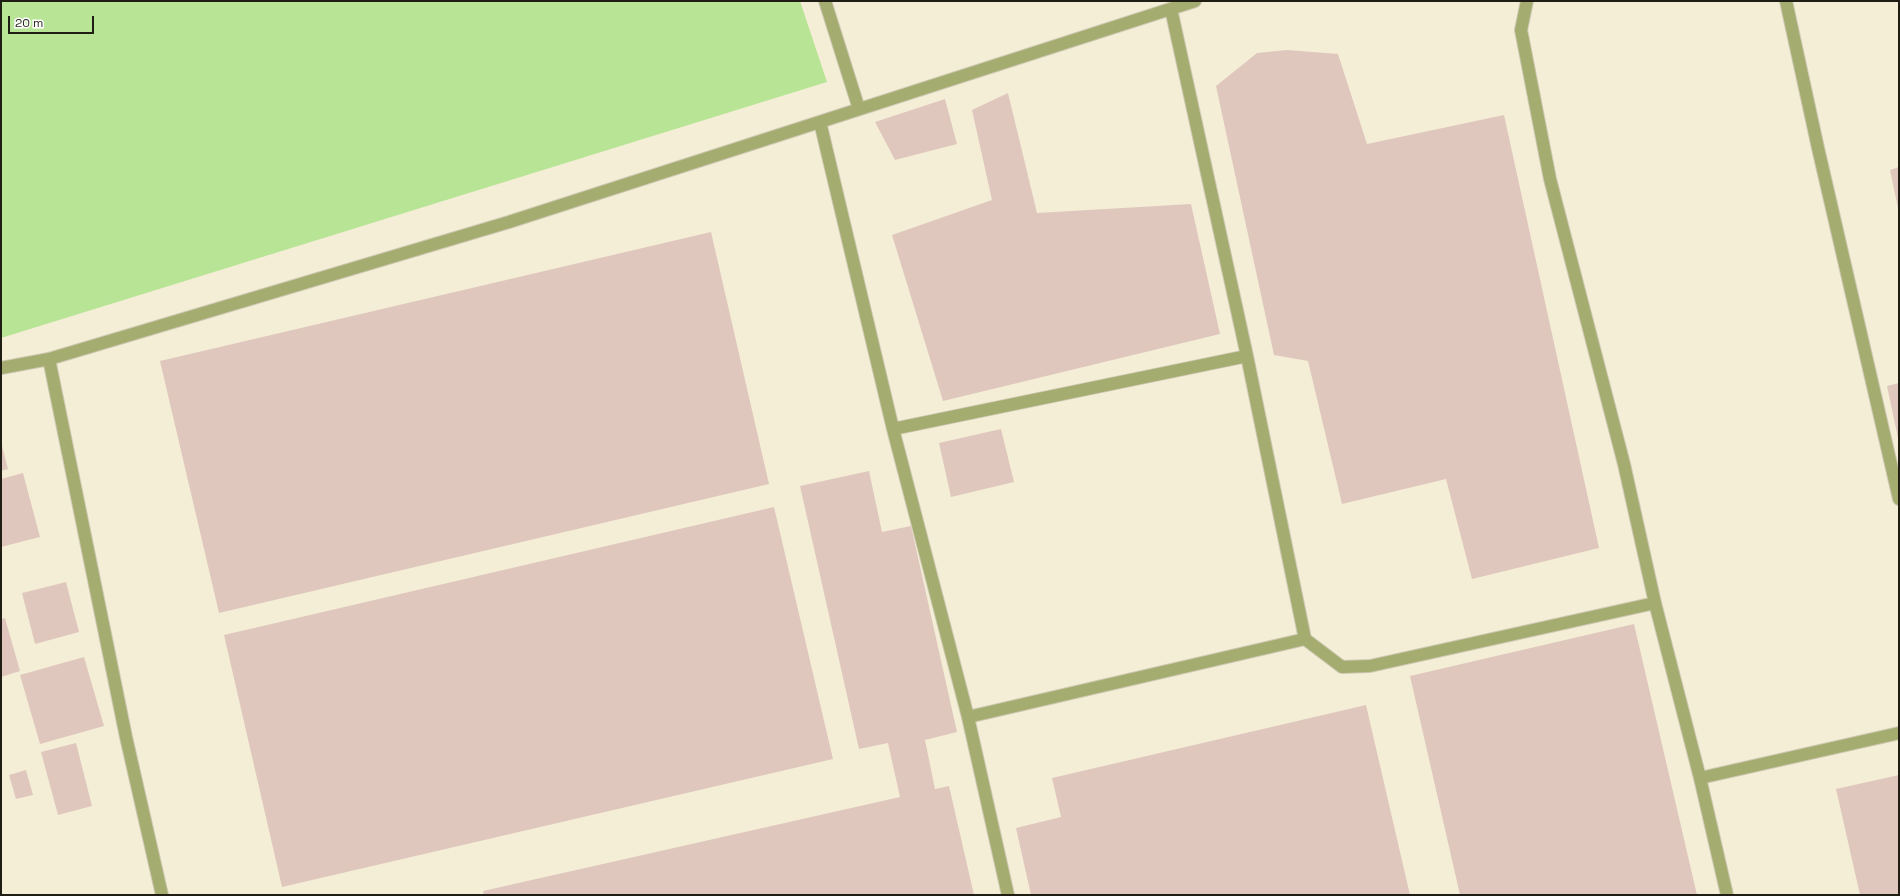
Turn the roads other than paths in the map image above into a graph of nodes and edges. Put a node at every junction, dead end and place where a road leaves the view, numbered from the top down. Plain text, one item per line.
1 (825, 1) edge
2 (1195, 1) edge
3 (1527, 1) edge
4 (1786, 1) edge
5 (1171, 9) junction
6 (859, 109) junction
7 (820, 122) junction
8 (1248, 356) junction
9 (49, 359) junction
10 (1, 368) edge
11 (893, 428) junction
12 (1899, 499) edge
13 (1655, 603) junction
14 (1305, 639) junction
15 (968, 717) junction
16 (1899, 733) edge
17 (1700, 778) junction
18 (162, 895) edge
19 (1008, 895) edge
20 (1727, 895) edge

1 - 6 lane
2 - 5 lane
3 - 13 lane
4 - 12 lane
5 - 6 lane
5 - 8 lane
6 - 7 lane
7 - 9 lane
7 - 11 lane
8 - 11 lane
8 - 14 lane
9 - 10 lane
9 - 18 lane
11 - 15 lane
13 - 14 lane
13 - 17 lane
14 - 15 lane
15 - 19 lane
16 - 17 lane
17 - 20 lane

